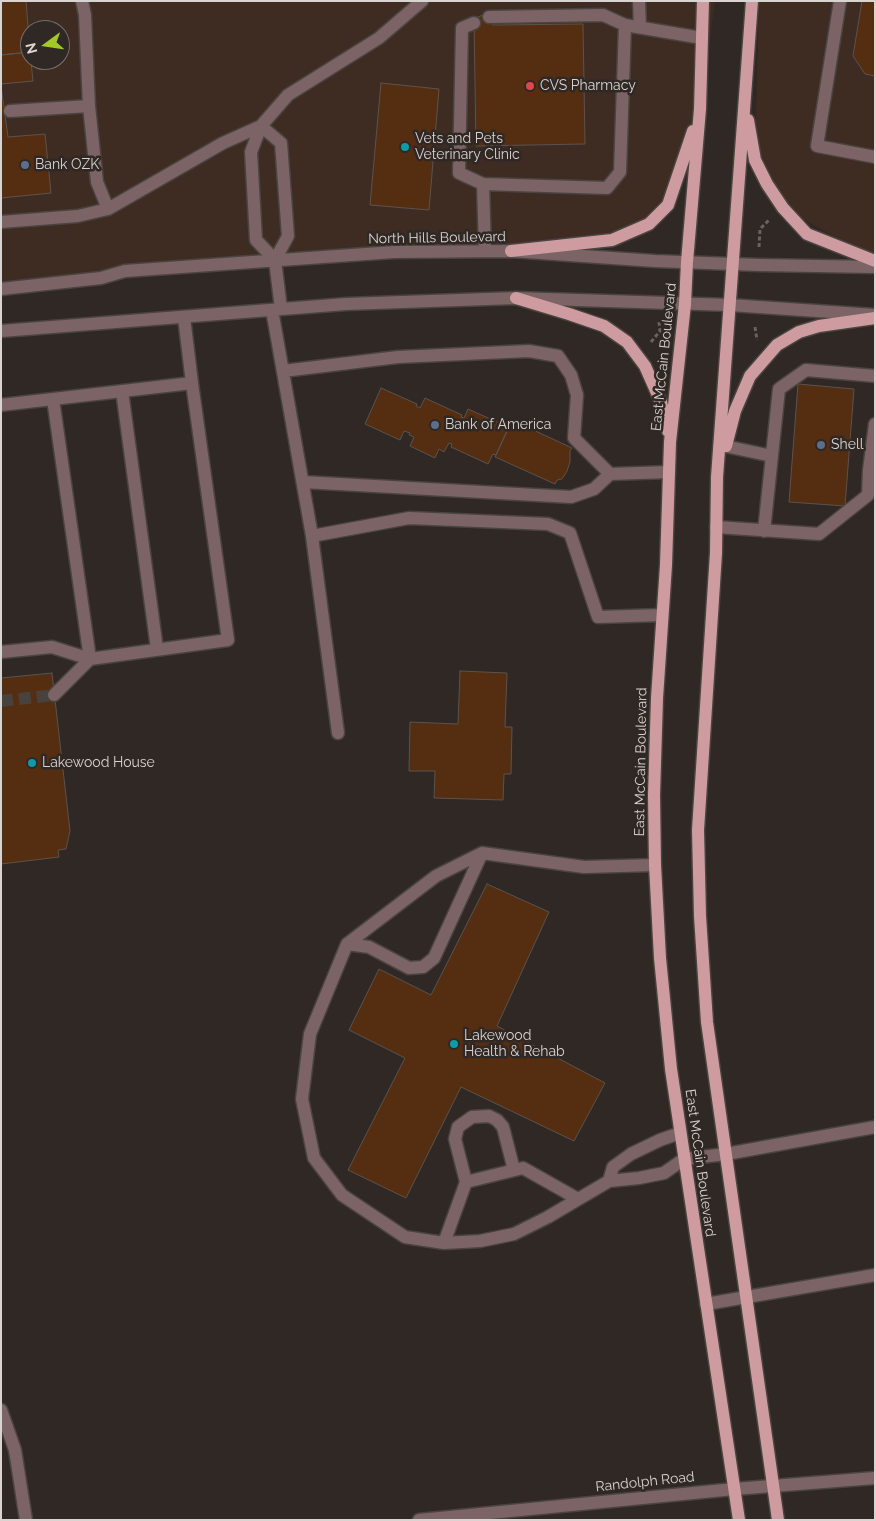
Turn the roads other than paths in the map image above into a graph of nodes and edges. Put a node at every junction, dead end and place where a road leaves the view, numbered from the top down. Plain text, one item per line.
1 (82, 1) edge
2 (422, 1) edge
3 (639, 1) edge
4 (703, 1) edge
5 (752, 1) edge
6 (840, 1) edge
7 (489, 17) dead end
8 (474, 24) dead end
9 (625, 25) junction
10 (640, 27) junction
11 (702, 38) junction
12 (744, 101) junction
13 (90, 106) junction
14 (700, 109) junction
15 (10, 111) dead end
16 (260, 126) junction
17 (875, 157) edge
18 (483, 184) junction
19 (108, 209) junction
20 (1, 222) edge
21 (485, 251) junction
22 (511, 251) junction
23 (275, 260) junction
24 (875, 261) edge
25 (687, 262) junction
26 (733, 264) junction
27 (875, 267) edge
28 (1, 289) edge
29 (516, 298) junction
30 (686, 304) junction
31 (730, 306) junction
32 (276, 309) junction
33 (875, 316) edge
34 (184, 317) junction
35 (1, 331) edge
36 (283, 371) junction
37 (875, 376) edge
38 (192, 383) junction
39 (122, 392) junction
40 (53, 399) junction
41 (1, 405) edge
42 (875, 424) edge
43 (670, 442) junction
44 (722, 446) junction
45 (772, 456) junction
46 (669, 472) junction
47 (610, 474) junction
48 (302, 482) junction
49 (716, 528) junction
50 (764, 531) junction
51 (312, 536) junction
52 (662, 615) junction
53 (157, 649) junction
54 (1, 652) edge
55 (90, 659) junction
56 (54, 695) tunnel mouth
57 (338, 733) dead end
58 (482, 853) junction
59 (655, 865) junction
60 (347, 944) junction
61 (875, 1127) edge
62 (680, 1133) junction
63 (726, 1154) junction
64 (684, 1159) junction
65 (514, 1170) junction
66 (609, 1181) junction
67 (466, 1182) junction
68 (578, 1199) junction
69 (444, 1243) junction
70 (875, 1275) edge
71 (746, 1298) junction
72 (706, 1304) junction
73 (1, 1410) edge
74 (875, 1478) edge
75 (773, 1486) junction
76 (734, 1489) junction
77 (26, 1520) edge
78 (419, 1520) edge
79 (738, 1520) edge
80 (778, 1520) edge

1 - 13 street
2 - 16 street
3 - 10 street
4 - 11 main road, East McCain Boulevard
5 - 12 main road
6 - 17 street
7 - 9 street
8 - 18 street
9 - 10 street
9 - 18 street
10 - 11 street
11 - 14 main road, East McCain Boulevard
12 - 24 main road
12 - 26 main road
13 - 15 street
13 - 19 street
14 - 22 main road
14 - 25 main road, East McCain Boulevard
16 - 19 street
16 - 23 street
16 - 23 street
18 - 21 street
19 - 20 street
21 - 22 street, North Hills Boulevard
21 - 23 street, North Hills Boulevard
22 - 25 street, North Hills Boulevard
23 - 28 street, North Hills Boulevard
23 - 32 street
25 - 26 street, North Hills Boulevard
25 - 30 main road, East McCain Boulevard
26 - 27 street, North Hills Boulevard
26 - 31 main road
29 - 30 street
29 - 32 street
29 - 43 main road
30 - 31 street
30 - 43 main road, East McCain Boulevard
31 - 33 street
31 - 44 main road
32 - 34 street
32 - 36 street
33 - 44 main road
34 - 35 street
34 - 38 street
36 - 47 street
36 - 48 street
37 - 45 street
38 - 39 street
38 - 53 street
39 - 40 street
39 - 53 street
40 - 41 street
40 - 55 street
42 - 50 street
43 - 46 main road, East McCain Boulevard
44 - 45 street
44 - 49 main road, East McCain Boulevard
45 - 50 street
46 - 47 street
46 - 52 main road, East McCain Boulevard
47 - 48 street
48 - 51 street
49 - 50 street
49 - 63 main road, East McCain Boulevard
51 - 52 street
51 - 57 street
52 - 59 main road, East McCain Boulevard
53 - 55 street
54 - 55 street
55 - 56 street
58 - 59 street
58 - 60 street
58 - 60 street
59 - 62 main road, East McCain Boulevard
60 - 69 street
61 - 63 street
62 - 64 main road, East McCain Boulevard
62 - 66 street
63 - 64 street
63 - 71 main road, East McCain Boulevard
64 - 66 street
64 - 72 main road, East McCain Boulevard
65 - 67 street
65 - 67 street
65 - 68 street
66 - 68 street
67 - 69 street
68 - 69 street
70 - 71 street
71 - 72 street
71 - 75 main road, East McCain Boulevard
72 - 76 main road, East McCain Boulevard
73 - 77 street
74 - 75 street, Randolph Road
75 - 76 street, Randolph Road
75 - 80 main road, East McCain Boulevard
76 - 78 street, Randolph Road
76 - 79 main road, East McCain Boulevard

